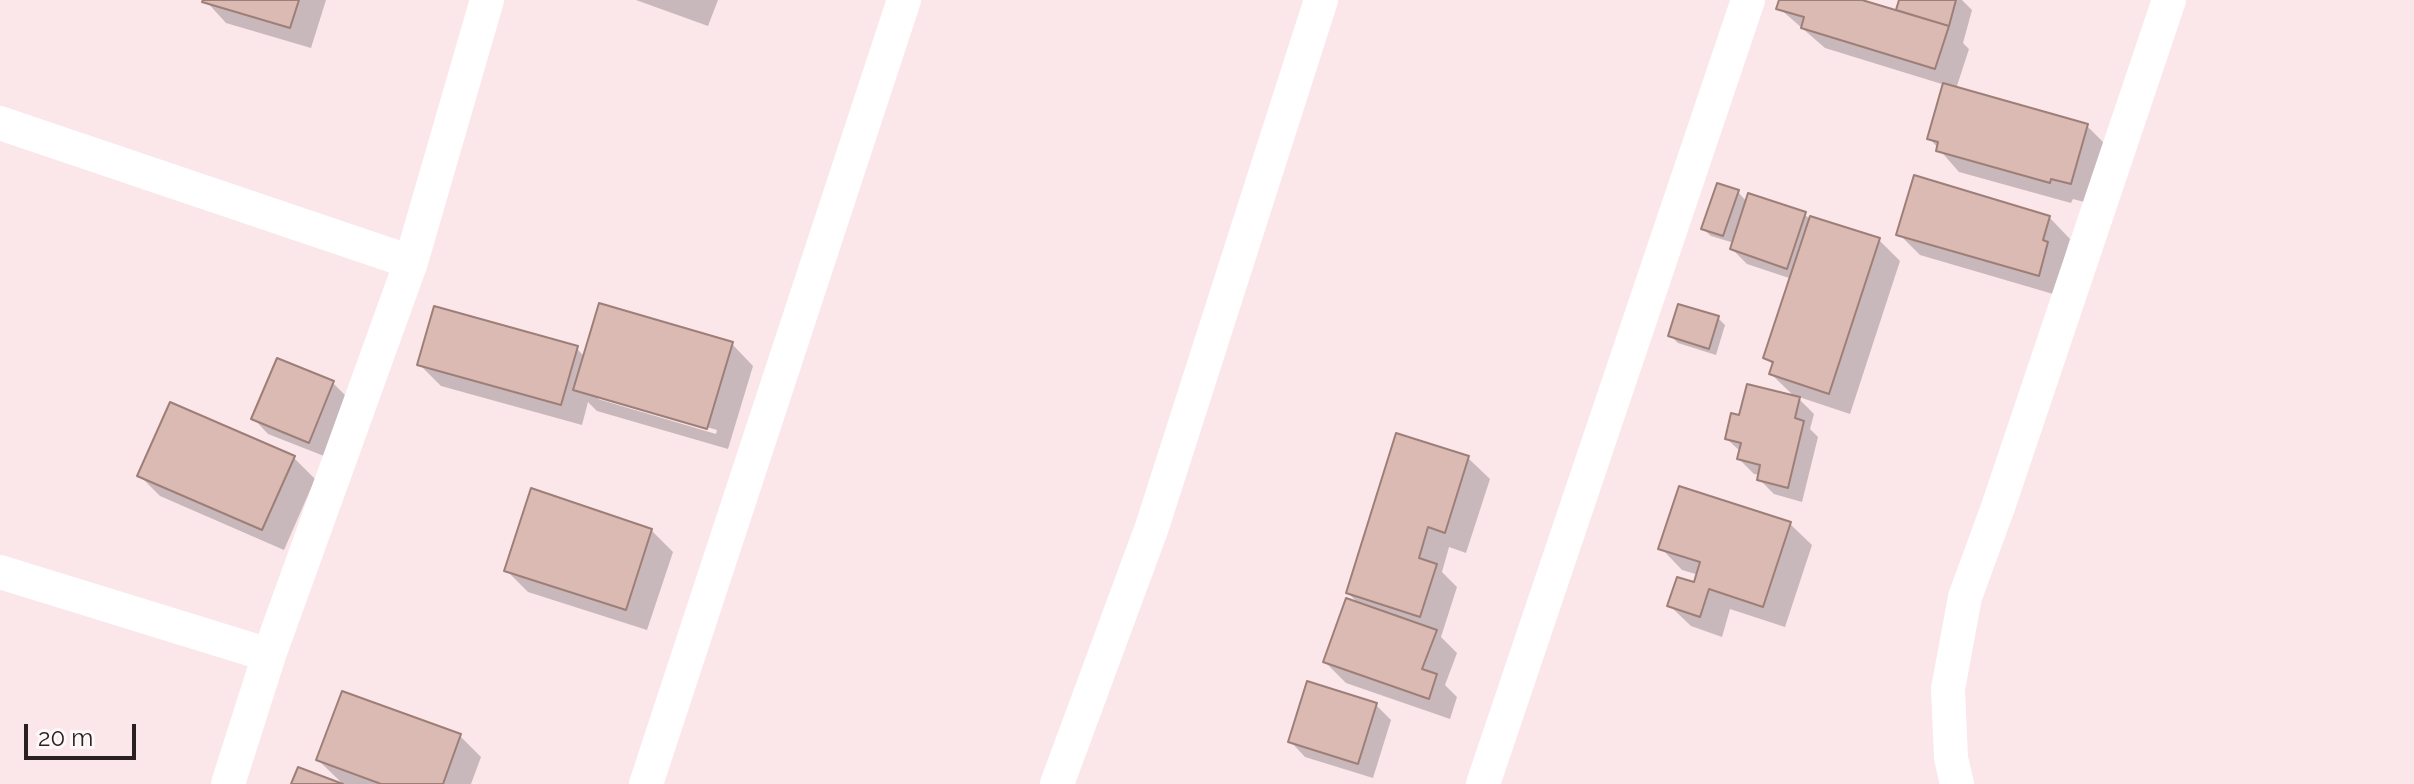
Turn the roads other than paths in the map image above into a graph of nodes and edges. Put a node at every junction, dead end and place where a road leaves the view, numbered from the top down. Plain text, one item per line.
1 (487, 0) edge
2 (904, 0) edge
3 (1321, 0) edge
4 (1748, 0) edge
5 (2169, 0) edge
6 (0, 123) edge
7 (411, 262) junction
8 (0, 572) edge
9 (269, 655) junction
10 (228, 784) edge
11 (646, 784) edge
12 (1057, 784) edge
13 (1483, 784) edge
14 (1957, 784) edge

1 - 7 street
2 - 11 street
3 - 12 street
4 - 13 street
5 - 14 street
6 - 7 street
7 - 9 street
8 - 9 street
9 - 10 street

